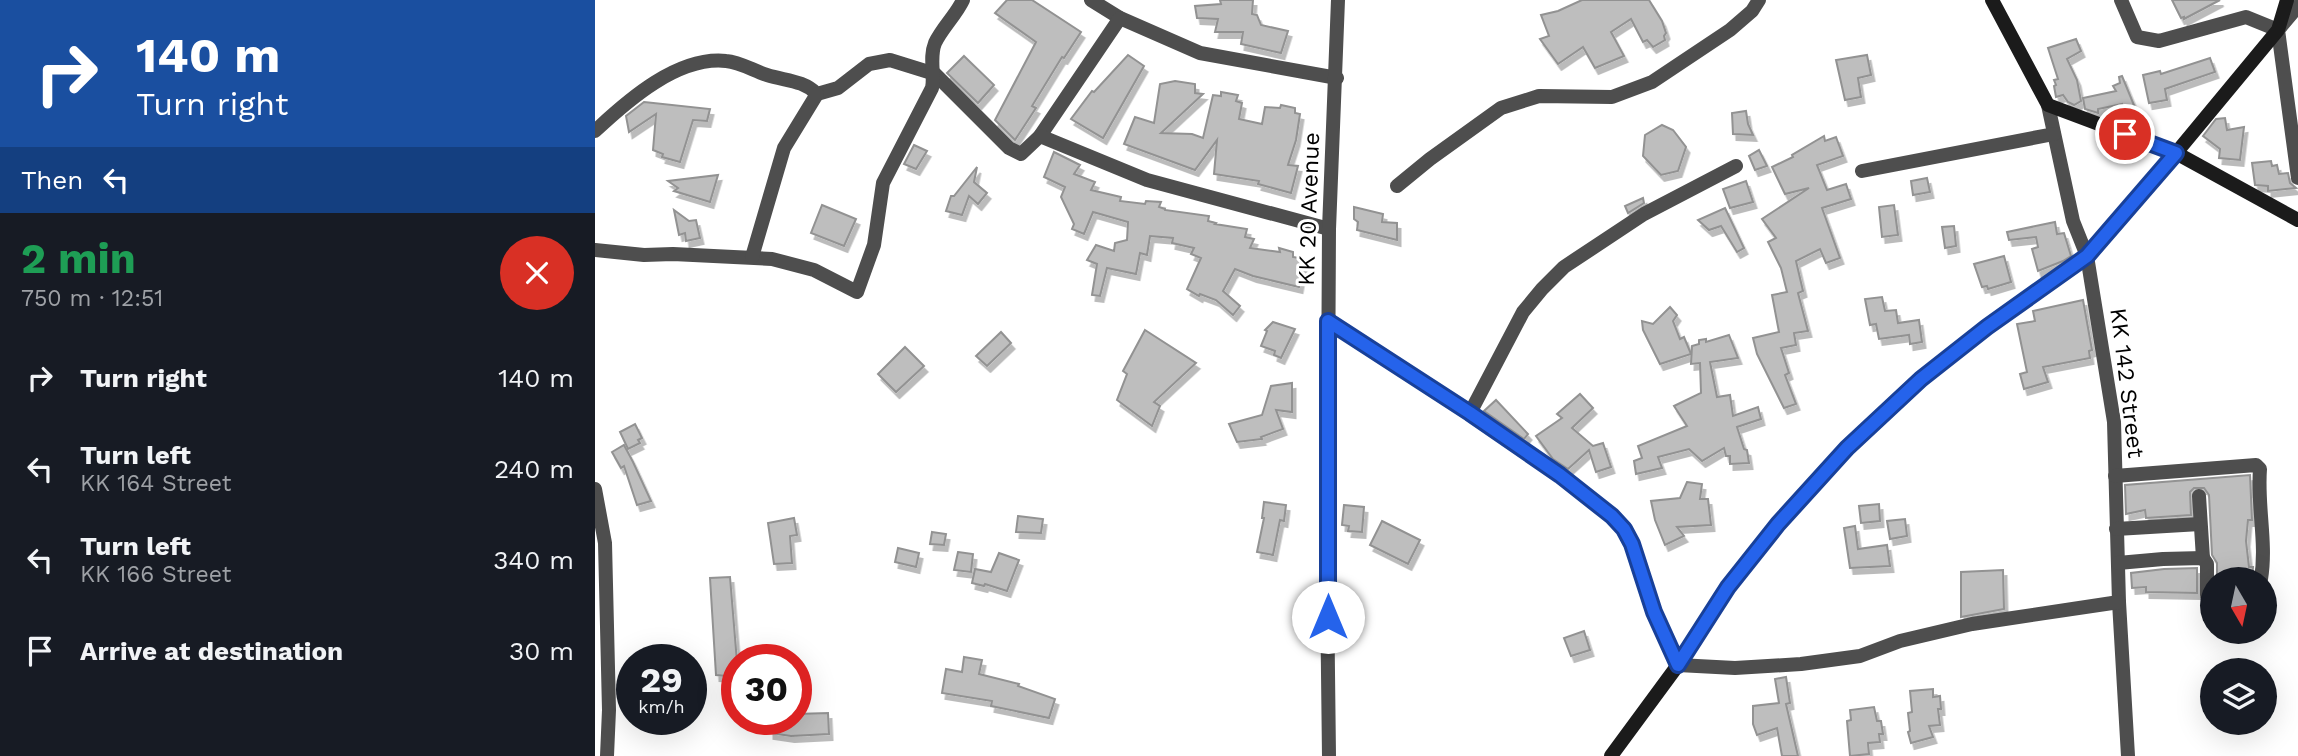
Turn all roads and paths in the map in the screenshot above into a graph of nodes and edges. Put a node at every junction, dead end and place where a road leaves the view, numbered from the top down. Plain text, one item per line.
1 (963, 0) edge
2 (1091, 0) edge
3 (1338, 0) edge
4 (1759, 0) edge
5 (1992, 0) edge
6 (2121, 0) edge
7 (2287, 0) edge
8 (2298, 6) edge
9 (1120, 18) junction
10 (2278, 30) junction
11 (935, 74) junction
12 (1337, 78) junction
13 (817, 94) junction
14 (2048, 106) junction
15 (595, 131) edge
16 (2054, 134) junction
17 (1040, 136) junction
18 (2176, 153) junction
19 (1736, 166) dead end
20 (1862, 171) dead end
21 (2298, 178) edge
22 (1397, 186) dead end
23 (2298, 220) edge
24 (1329, 229) junction
25 (595, 250) edge
26 (2087, 256) junction
27 (752, 257) junction
28 (1328, 321) junction
29 (1470, 413) junction
30 (2115, 476) junction
31 (595, 489) edge
32 (2199, 496) dead end
33 (2200, 524) junction
34 (2116, 529) junction
35 (2203, 558) junction
36 (2118, 563) junction
37 (2207, 567) edge
38 (2262, 567) edge
39 (2119, 602) junction
40 (1678, 665) junction
41 (602, 711) edge
42 (1616, 754) edge
43 (607, 756) edge
44 (1329, 756) edge
45 (2127, 756) edge

1 - 11 street
2 - 9 street
3 - 12 street, KK 20 Avenue
4 - 22 street
5 - 14 main road
6 - 10 street
7 - 10 main road
8 - 10 street
9 - 12 street
9 - 17 street
10 - 18 main road
10 - 21 street
11 - 13 street
11 - 17 street
11 - 27 street
12 - 24 street, KK 20 Avenue
13 - 15 street
13 - 27 street
14 - 16 street, KK 142 Street
14 - 18 main road
16 - 20 street
16 - 26 street, KK 142 Street
17 - 24 street
18 - 23 main road
18 - 26 main road
19 - 29 street
24 - 28 street, KK 20 Avenue
25 - 27 street
26 - 30 street, KK 142 Street
26 - 40 main road
28 - 29 street
28 - 44 street, KK 20 Avenue
29 - 40 street
30 - 34 street, KK 142 Street
30 - 38 street
31 - 41 street
32 - 33 street
33 - 34 street
33 - 35 street
34 - 36 street, KK 142 Street
35 - 36 street
35 - 37 street
36 - 39 street, KK 142 Street
39 - 40 street
39 - 45 street, KK 142 Street
40 - 42 main road
41 - 43 street

